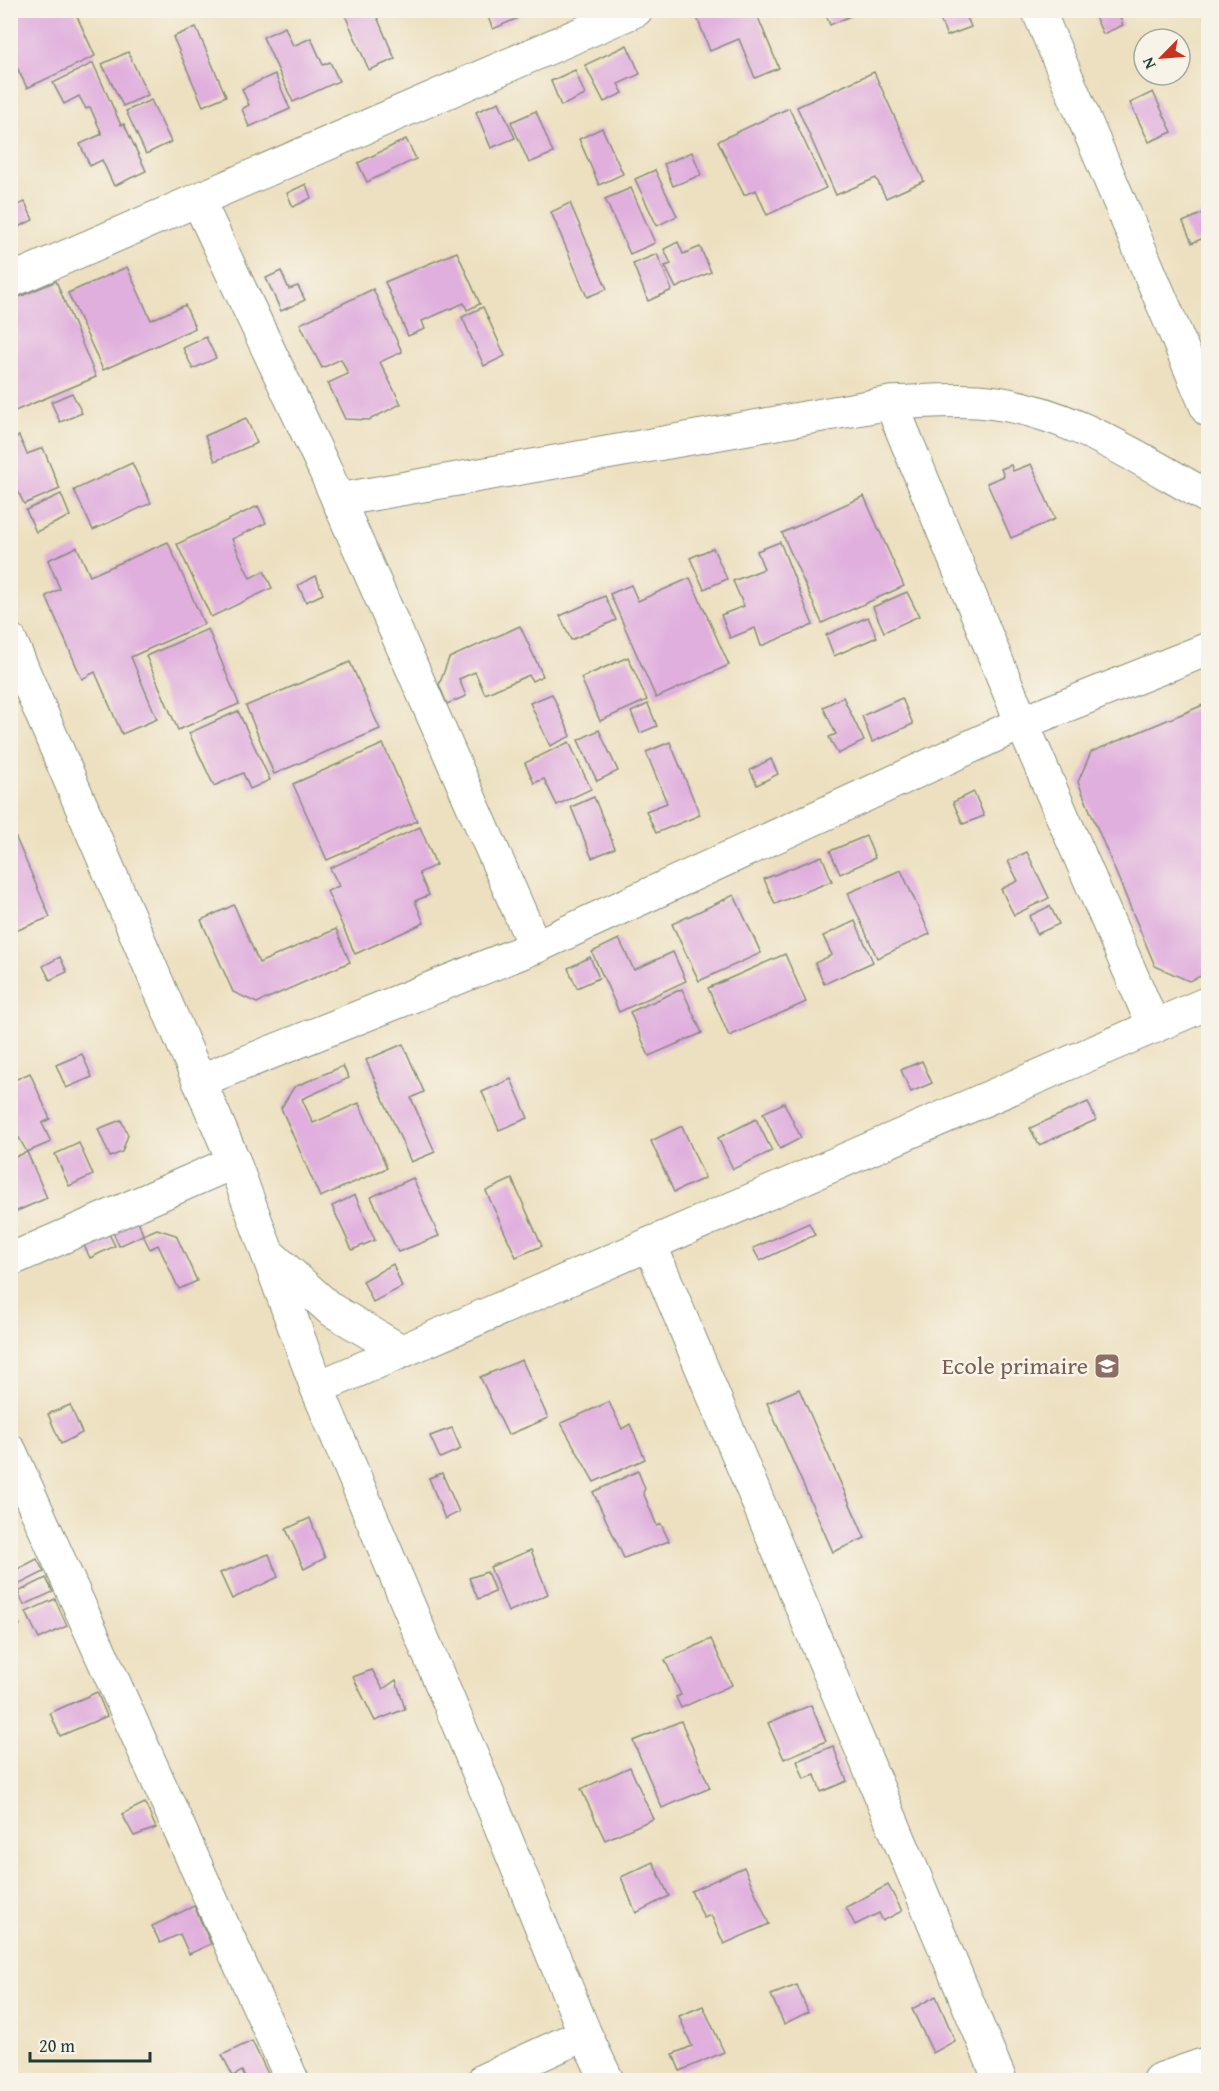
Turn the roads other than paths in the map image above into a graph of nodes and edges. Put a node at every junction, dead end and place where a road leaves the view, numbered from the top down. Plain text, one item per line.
1 (636, 10) edge
2 (1038, 10) edge
3 (198, 200) junction
4 (10, 281) edge
5 (891, 403) junction
6 (1209, 410) edge
7 (1209, 497) edge
8 (338, 500) junction
9 (10, 640) edge
10 (1209, 649) edge
11 (1022, 723) junction
12 (535, 947) junction
13 (1209, 1003) edge
14 (1154, 1027) junction
15 (199, 1081) junction
16 (234, 1162) junction
17 (650, 1244) junction
18 (268, 1254) junction
19 (10, 1260) edge
20 (401, 1351) junction
21 (317, 1388) junction
22 (10, 1451) edge
23 (585, 2034) junction
24 (1209, 2063) edge
25 (292, 2080) edge
26 (484, 2080) edge
27 (607, 2080) edge
28 (1000, 2080) edge
29 (1159, 2080) edge

1 - 3 street
2 - 6 street
3 - 4 street
3 - 8 street
5 - 7 street
5 - 8 street
5 - 11 street
8 - 12 street
9 - 15 street
10 - 11 street
11 - 12 street
11 - 14 street
12 - 15 street
13 - 14 street
14 - 17 street
15 - 16 street
16 - 18 street
16 - 19 street
17 - 20 street
17 - 28 street
18 - 20 street
18 - 21 street
20 - 21 street
21 - 23 street
22 - 25 street
23 - 26 street
23 - 27 street
24 - 29 street

